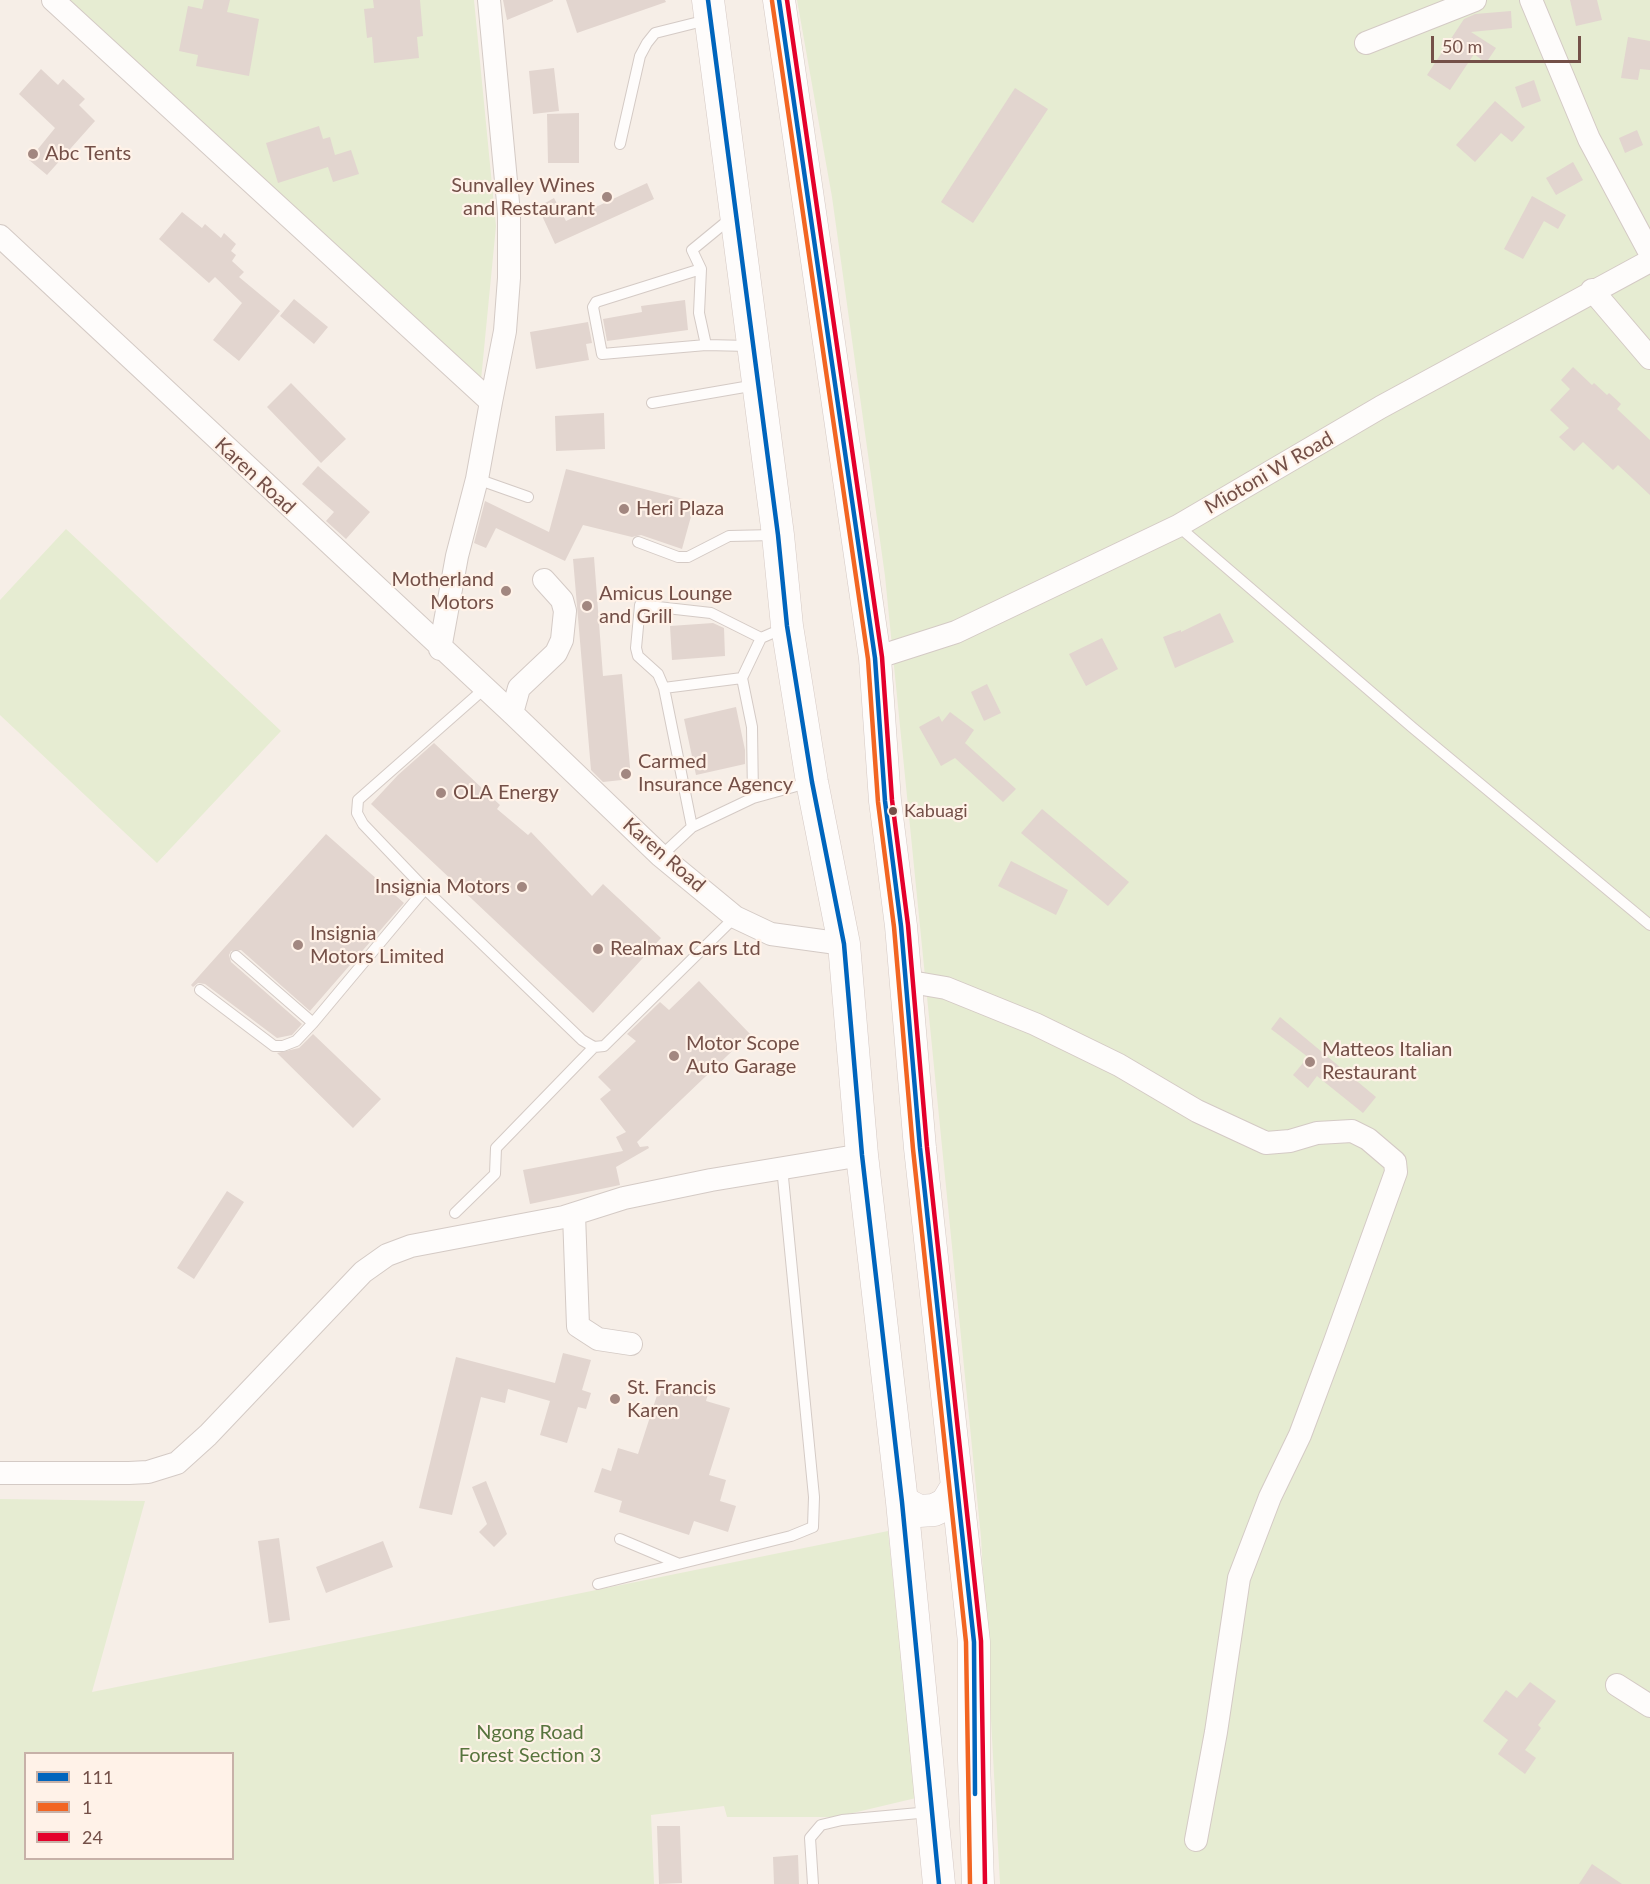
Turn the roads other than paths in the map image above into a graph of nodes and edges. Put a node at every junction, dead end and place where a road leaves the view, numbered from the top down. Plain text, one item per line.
1 (54, 0) edge
2 (489, 0) edge
3 (779, 0) edge
4 (1475, 0) edge
5 (1531, 0) edge
6 (709, 10) edge
7 (1366, 43) dead end
8 (620, 144) dead end
9 (737, 213) junction
10 (0, 236) edge
11 (1650, 253) edge
12 (1650, 261) edge
13 (701, 268) junction
14 (1592, 290) junction
15 (706, 345) junction
16 (752, 346) junction
17 (1650, 358) edge
18 (757, 384) junction
19 (491, 402) junction
20 (652, 403) dead end
21 (477, 479) junction
22 (528, 497) dead end
23 (1179, 526) junction
24 (778, 535) junction
25 (638, 542) dead end
26 (544, 580) dead end
27 (774, 632) junction
28 (440, 648) junction
29 (875, 658) junction
30 (742, 678) junction
31 (664, 688) junction
32 (484, 689) junction
33 (512, 714) junction
34 (812, 782) junction
35 (753, 798) junction
36 (692, 827) junction
37 (661, 856) junction
38 (425, 889) junction
39 (735, 917) junction
40 (1650, 925) edge
41 (844, 944) junction
42 (236, 956) dead end
43 (905, 981) junction
44 (200, 990) dead end
45 (313, 1023) junction
46 (594, 1047) junction
47 (862, 1155) junction
48 (782, 1167) junction
49 (455, 1213) dead end
50 (574, 1214) junction
51 (631, 1344) dead end
52 (0, 1473) edge
53 (957, 1486) junction
54 (902, 1502) junction
55 (620, 1539) dead end
56 (678, 1563) junction
57 (598, 1584) dead end
58 (1617, 1685) dead end
59 (1650, 1706) edge
60 (932, 1812) junction
61 (1196, 1840) dead end
62 (813, 1884) edge
63 (939, 1884) edge
64 (978, 1884) edge

1 - 19 street
2 - 19 street
3 - 29 main road
4 - 7 street
5 - 11 street
6 - 8 lane
6 - 9 main road
9 - 13 lane
9 - 16 main road
10 - 28 street, Karen Road
12 - 14 street, Miotoni W Road
13 - 15 lane
13 - 15 lane
14 - 17 street
14 - 23 street, Miotoni W Road
15 - 16 lane
16 - 18 main road
18 - 20 lane
18 - 24 main road
19 - 21 street
21 - 22 lane
21 - 28 street
23 - 29 street, Miotoni W Road
23 - 40 lane
24 - 25 lane
24 - 27 main road
26 - 33 street
27 - 30 lane
27 - 31 lane
27 - 34 main road
28 - 32 street, Karen Road
29 - 43 main road
30 - 31 lane
30 - 35 lane
31 - 36 lane
32 - 33 street, Karen Road
32 - 38 lane
33 - 37 street, Karen Road
34 - 35 lane
34 - 41 main road
35 - 36 lane
36 - 37 lane
37 - 39 street, Karen Road
38 - 45 lane
38 - 46 lane
39 - 41 street, Karen Road
39 - 46 lane
41 - 47 main road
42 - 45 lane
43 - 53 main road
43 - 61 street
44 - 45 lane
46 - 49 lane
47 - 48 street
47 - 54 main road
48 - 50 street
48 - 56 lane
50 - 51 street
50 - 52 street
53 - 54 main road
53 - 64 main road
54 - 60 main road
55 - 56 lane
56 - 57 lane
58 - 59 street
60 - 62 lane
60 - 63 main road

